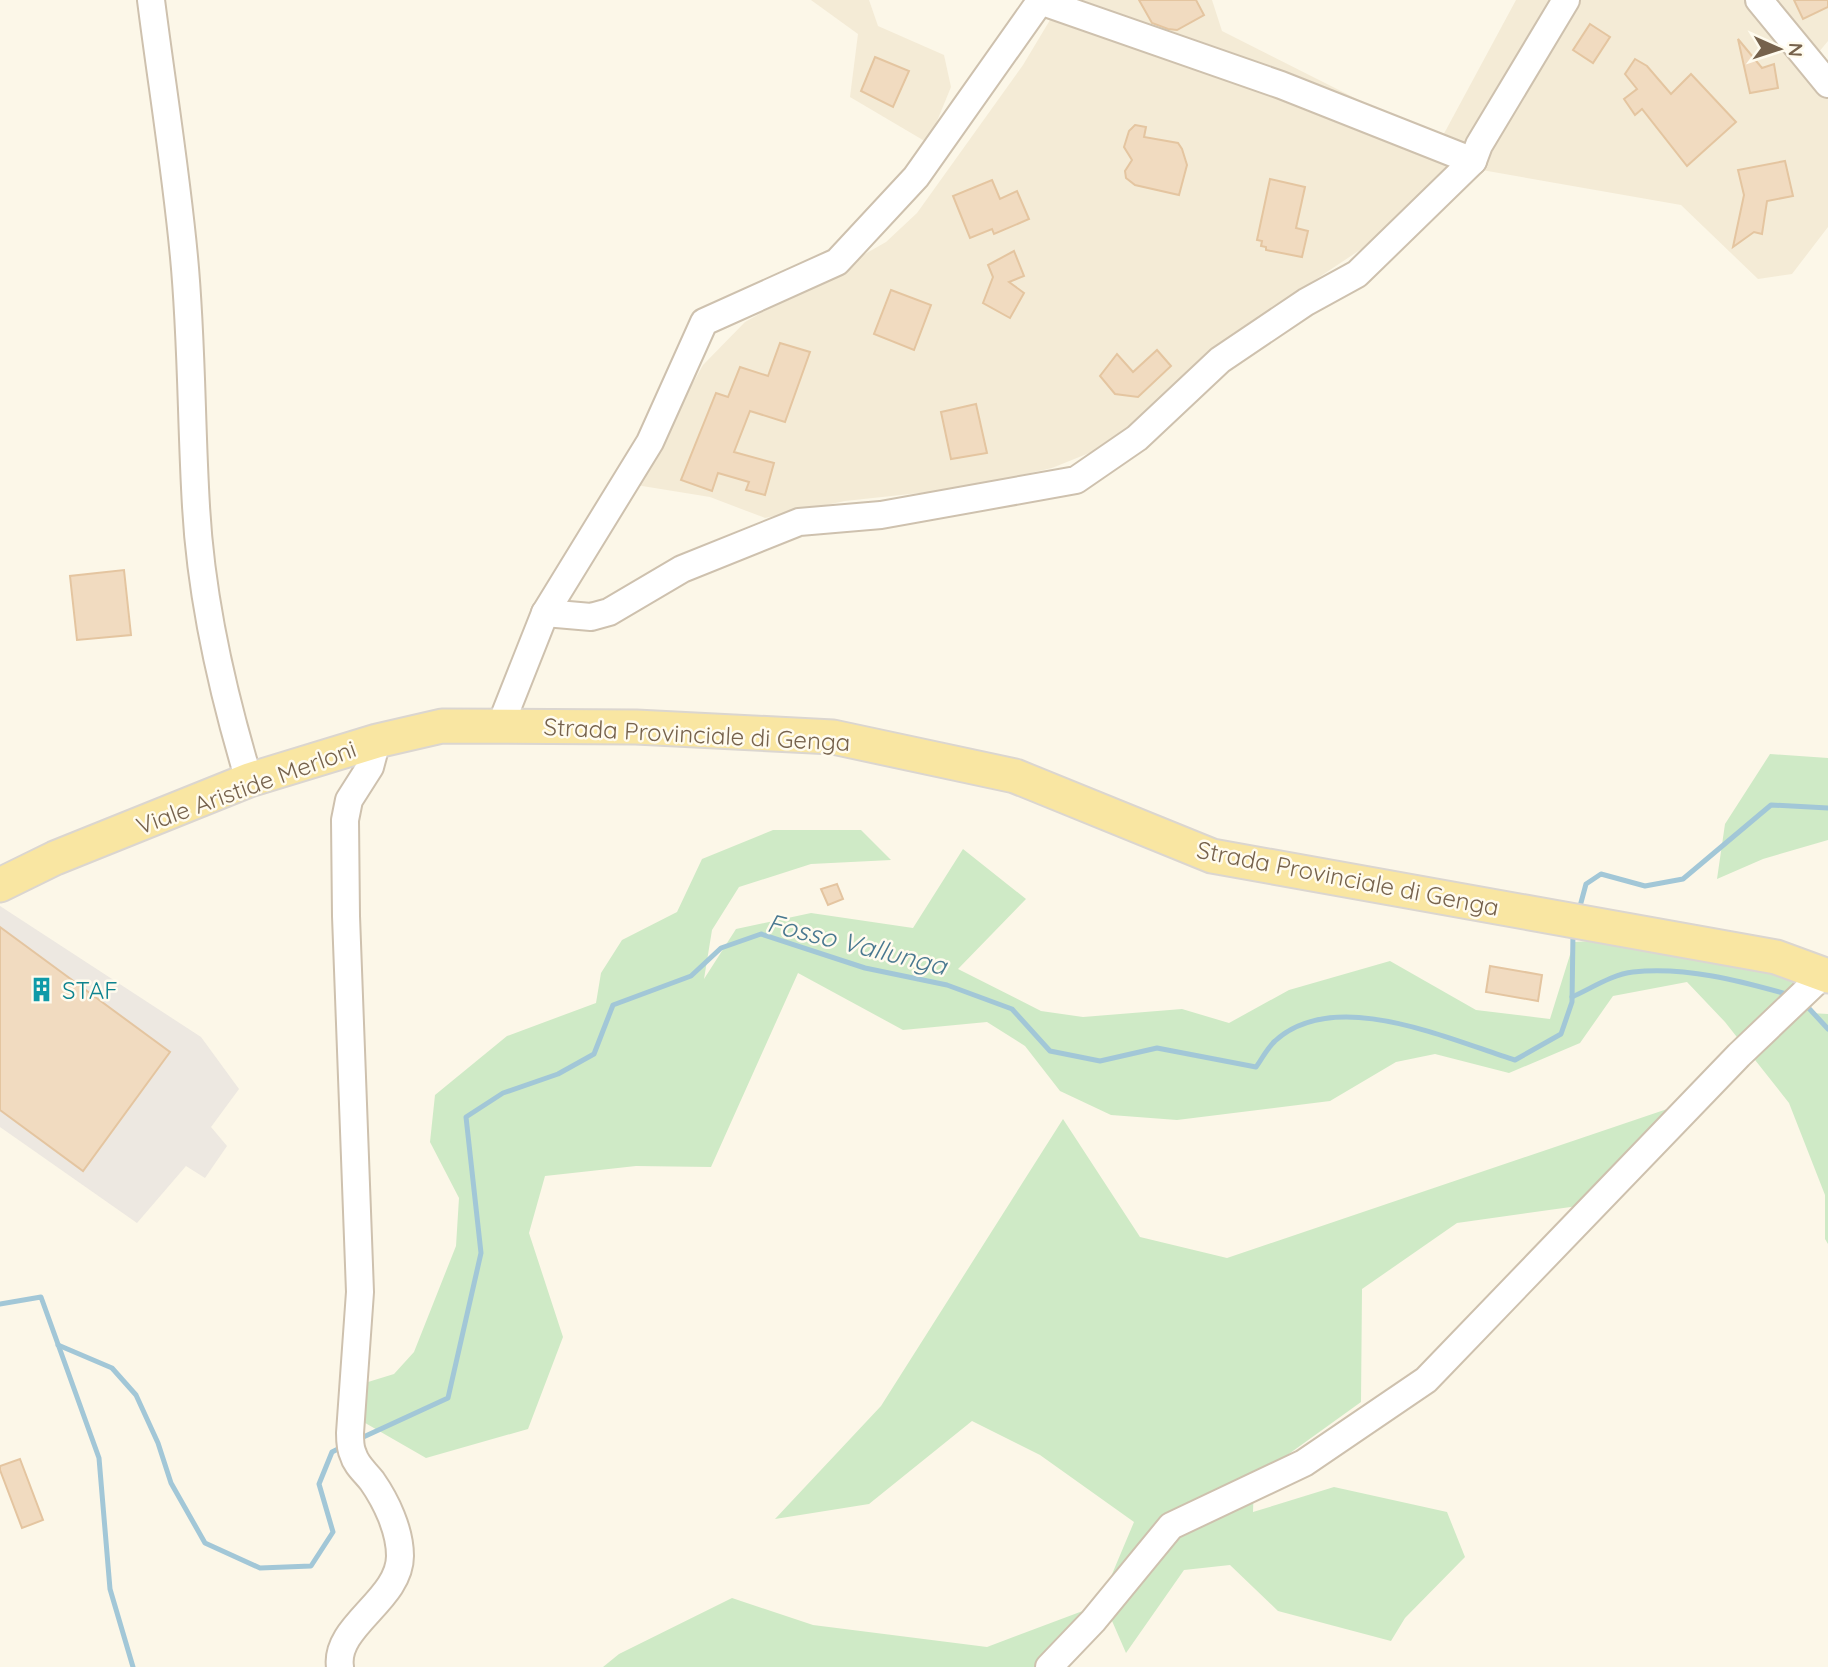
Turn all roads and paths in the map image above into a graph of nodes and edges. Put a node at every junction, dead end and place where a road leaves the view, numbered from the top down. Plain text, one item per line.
1 (151, 0) edge
2 (1041, 0) edge
3 (1566, 0) edge
4 (1759, 0) edge
5 (1828, 84) edge
6 (1474, 161) junction
7 (545, 613) junction
8 (501, 724) junction
9 (377, 741) junction
10 (249, 780) junction
11 (0, 885) edge
12 (1811, 987) edge
13 (340, 1667) edge
14 (1049, 1667) edge

1 - 10 street
2 - 6 street
2 - 7 street
3 - 6 street
4 - 5 street
6 - 7 street
7 - 8 street
8 - 9 main road, Viale Aristide Merloni
8 - 12 main road, Strada Provinciale di Genga
9 - 10 main road, Viale Aristide Merloni
9 - 13 street
10 - 11 main road, Viale Aristide Merloni
12 - 14 street

